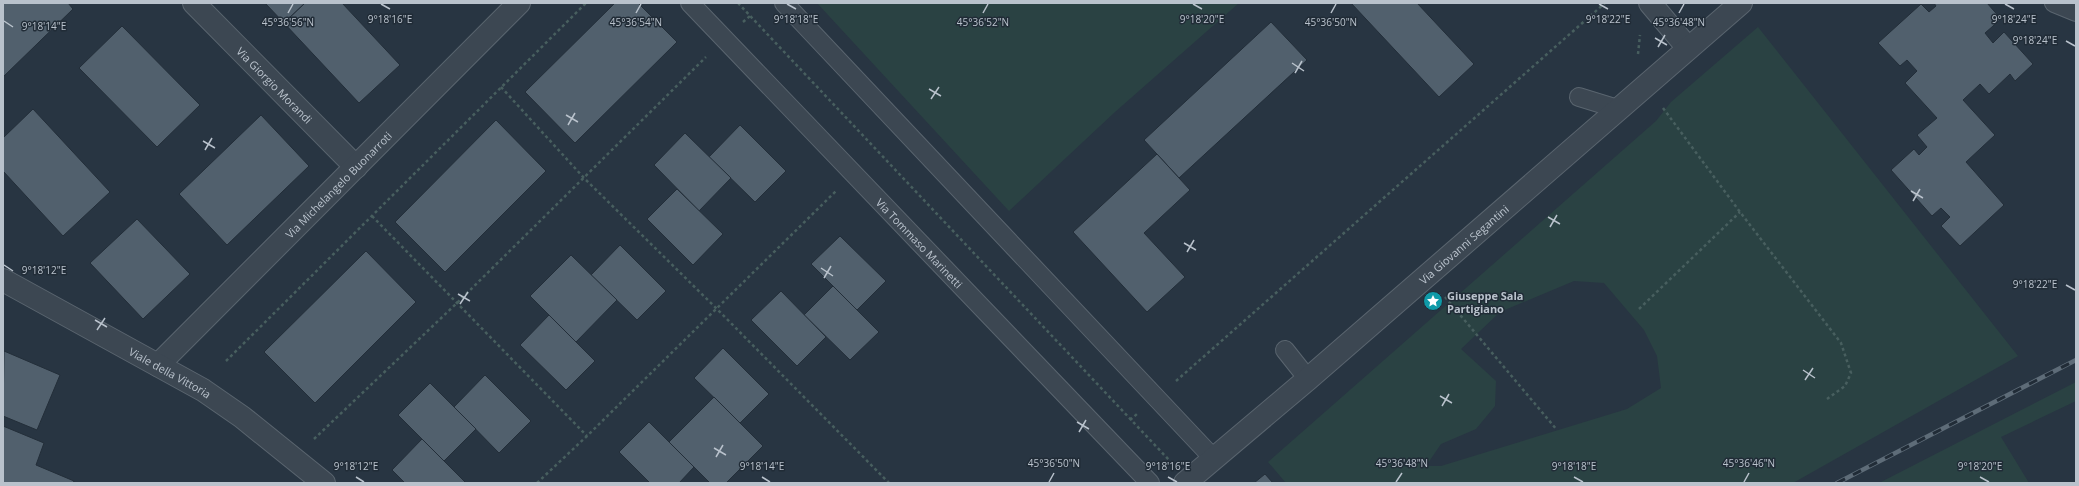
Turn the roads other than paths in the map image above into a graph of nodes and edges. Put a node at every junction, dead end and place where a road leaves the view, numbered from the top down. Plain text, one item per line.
1 (194, 3) edge
2 (519, 3) edge
3 (690, 3) edge
4 (784, 3) edge
5 (1650, 3) edge
6 (1741, 3) edge
7 (2054, 3) edge
8 (2076, 12) edge
9 (1688, 48) junction
10 (1579, 97) dead end
11 (1618, 109) junction
12 (356, 167) junction
13 (3, 280) edge
14 (1285, 350) dead end
15 (158, 365) junction
16 (1308, 379) junction
17 (1214, 459) junction
18 (1187, 481) edge
19 (324, 483) edge
20 (1150, 483) edge

1 - 12 street, Via Giorgio Morandi
2 - 12 street, Via Michelangelo Buonarroti
3 - 20 lane, Via Tommaso Marinetti
4 - 17 lane
5 - 9 street
6 - 9 street, Via Giovanni Segantini
7 - 8 lane
9 - 11 street, Via Giovanni Segantini
10 - 11 lane
11 - 16 street, Via Giovanni Segantini
12 - 15 street, Via Michelangelo Buonarroti
13 - 15 street, Viale della Vittoria
14 - 16 lane
15 - 19 street, Viale della Vittoria
16 - 17 street, Via Giovanni Segantini
17 - 18 street, Via Giovanni Segantini

